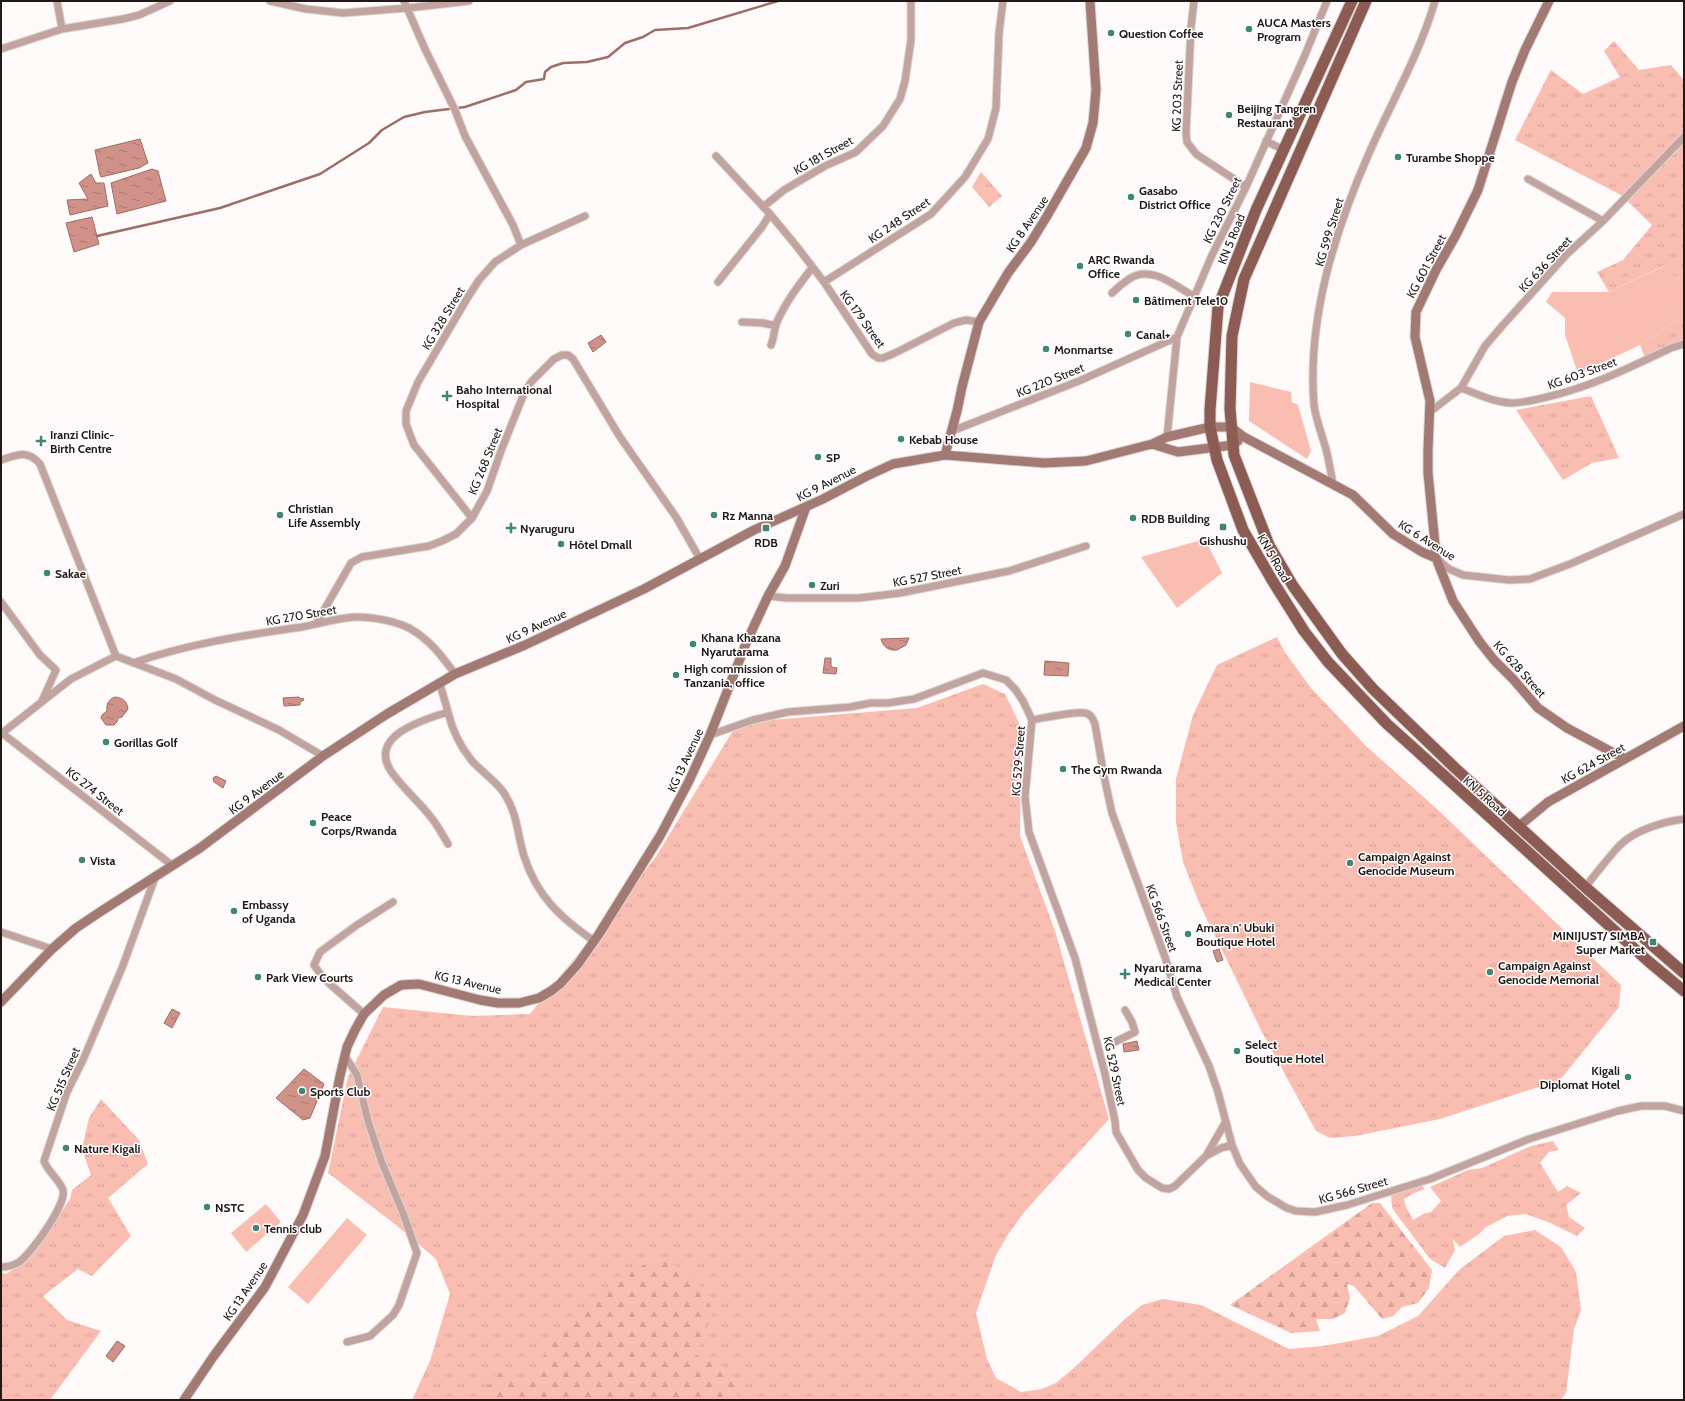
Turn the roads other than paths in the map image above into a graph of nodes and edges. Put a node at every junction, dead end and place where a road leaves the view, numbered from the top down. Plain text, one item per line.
1 (57, 1) edge
2 (170, 1) edge
3 (270, 1) edge
4 (404, 1) edge
5 (469, 1) edge
6 (911, 1) edge
7 (1003, 1) edge
8 (1090, 1) edge
9 (1194, 1) edge
10 (1327, 1) edge
11 (1352, 1) edge
12 (1366, 1) edge
13 (1435, 1) edge
14 (1549, 1) edge
15 (408, 8) junction
16 (62, 29) junction
17 (1, 49) edge
18 (1684, 137) edge
19 (1266, 141) junction
20 (1284, 150) junction
21 (716, 156) dead end
22 (1528, 179) dead end
23 (1246, 187) junction
24 (763, 207) junction
25 (770, 214) junction
26 (585, 216) dead end
27 (1603, 221) junction
28 (521, 245) junction
29 (812, 268) junction
30 (718, 282) dead end
31 (824, 282) junction
32 (1112, 293) dead end
33 (1195, 297) junction
34 (742, 322) dead end
35 (979, 322) junction
36 (776, 326) junction
37 (1177, 337) junction
38 (1684, 344) edge
39 (771, 345) dead end
40 (1461, 388) junction
41 (1431, 411) junction
42 (1210, 427) junction
43 (1231, 427) junction
44 (952, 431) junction
45 (1167, 437) junction
46 (1244, 437) junction
47 (1152, 444) junction
48 (1233, 445) junction
49 (1214, 446) junction
50 (945, 455) junction
51 (1, 460) edge
52 (1333, 484) junction
53 (806, 507) junction
54 (1684, 514) edge
55 (472, 518) junction
56 (1086, 546) dead end
57 (1436, 558) junction
58 (700, 559) junction
59 (768, 596) junction
60 (1, 602) edge
61 (316, 624) junction
62 (116, 656) junction
63 (133, 663) junction
64 (455, 674) junction
65 (440, 684) junction
66 (41, 702) junction
67 (448, 712) junction
68 (1032, 720) junction
69 (1684, 726) edge
70 (2, 734) edge
71 (710, 735) junction
72 (324, 756) junction
73 (1625, 759) junction
74 (1684, 819) edge
75 (1518, 827) junction
76 (448, 844) dead end
77 (173, 866) junction
78 (156, 875) junction
79 (1585, 887) junction
80 (393, 902) dead end
81 (1, 932) edge
82 (594, 941) junction
83 (52, 949) junction
84 (1684, 973) edge
85 (1684, 991) edge
86 (1, 1002) edge
87 (1126, 1010) dead end
88 (364, 1014) junction
89 (1109, 1045) dead end
90 (345, 1056) junction
91 (1684, 1111) edge
92 (1225, 1123) junction
93 (1232, 1146) junction
94 (1206, 1156) junction
95 (1, 1267) edge
96 (347, 1342) dead end
97 (184, 1400) edge

1 - 16 street
2 - 16 street
3 - 15 street
4 - 15 street
5 - 15 street
6 - 24 street, KG 181 Street
7 - 31 street, KG 248 Street
8 - 35 main road, KG 8 Avenue
9 - 23 street, KG 203 Street
10 - 19 street, KG 230 Street
11 - 20 main road, KN 5 Road
12 - 43 main road, KN 5 Road
13 - 52 street, KG 599 Street
14 - 41 main road, KG 601 Street
15 - 28 street
16 - 17 street
18 - 27 street, KG 636 Street
19 - 20 street
19 - 23 street, KG 230 Street
20 - 42 main road, KN 5 Road
21 - 24 street, KG 179 Street
22 - 27 street
23 - 33 street, KG 230 Street
24 - 25 street, KG 179 Street
25 - 29 street, KG 179 Street
25 - 30 street
26 - 28 street, KG 328 Street
27 - 40 street, KG 636 Street
28 - 55 street, KG 328 Street
29 - 31 street, KG 179 Street
29 - 36 street
31 - 35 street, KG 179 Street
32 - 33 street
33 - 37 street, KG 230 Street
34 - 36 street
35 - 44 main road, KG 8 Avenue
36 - 39 street
37 - 44 street, KG 220 Street
37 - 45 street, KG 230 Street
38 - 40 street, KG 603 Street
40 - 41 street, KG 636 Street
41 - 57 main road, KG 601 Street
42 - 43 main road, KG 9 Avenue
42 - 45 main road, KG 9 Avenue
42 - 49 main road, KN 5 Road
43 - 46 main road, KG 6 Avenue
43 - 48 main road, KN 5 Road
44 - 50 main road, KG 8 Avenue
45 - 47 main road, KG 9 Avenue
46 - 48 main road
46 - 52 main road, KG 6 Avenue
47 - 49 main road
47 - 50 main road, KG 9 Avenue
48 - 49 main road
48 - 75 main road, KN 5 Road
49 - 85 main road, KN 5 Road
50 - 53 main road, KG 9 Avenue
51 - 62 street
52 - 57 main road, KG 6 Avenue
53 - 58 main road, KG 9 Avenue
53 - 59 main road, KG 13 Avenue
54 - 57 street, KG 6 Avenue
55 - 58 street, KG 268 Street
55 - 61 street, KG 268 Street
56 - 59 street, KG 527 Street
57 - 73 main road, KG 628 Street
58 - 64 main road, KG 9 Avenue
59 - 71 main road, KG 13 Avenue
60 - 66 street
61 - 63 street, KG 270 Street
61 - 64 street, KG 270 Street
62 - 63 street
62 - 66 street
63 - 72 street
64 - 65 main road, KG 9 Avenue
65 - 67 street
65 - 72 main road, KG 9 Avenue
66 - 70 street
67 - 76 street
67 - 82 street
68 - 71 street, KG 529 Street
68 - 92 street, KG 566 Street
68 - 94 street, KG 529 Street
69 - 73 main road, KG 624 Street
70 - 77 street, KG 274 Street
71 - 82 main road, KG 13 Avenue
72 - 77 main road, KG 9 Avenue
73 - 75 main road, KG 624 Street
74 - 79 street
75 - 79 main road, KN 5 Road
77 - 78 main road, KG 9 Avenue
78 - 83 main road, KG 9 Avenue
78 - 95 street, KG 515 Street
79 - 84 main road, KN 5 Road
80 - 88 street
81 - 83 street
82 - 88 main road, KG 13 Avenue
83 - 86 main road, KG 9 Avenue
87 - 89 street
88 - 90 main road, KG 13 Avenue
90 - 96 street
90 - 97 main road, KG 13 Avenue
91 - 93 street, KG 566 Street
92 - 93 street, KG 566 Street
92 - 94 street
93 - 94 street

